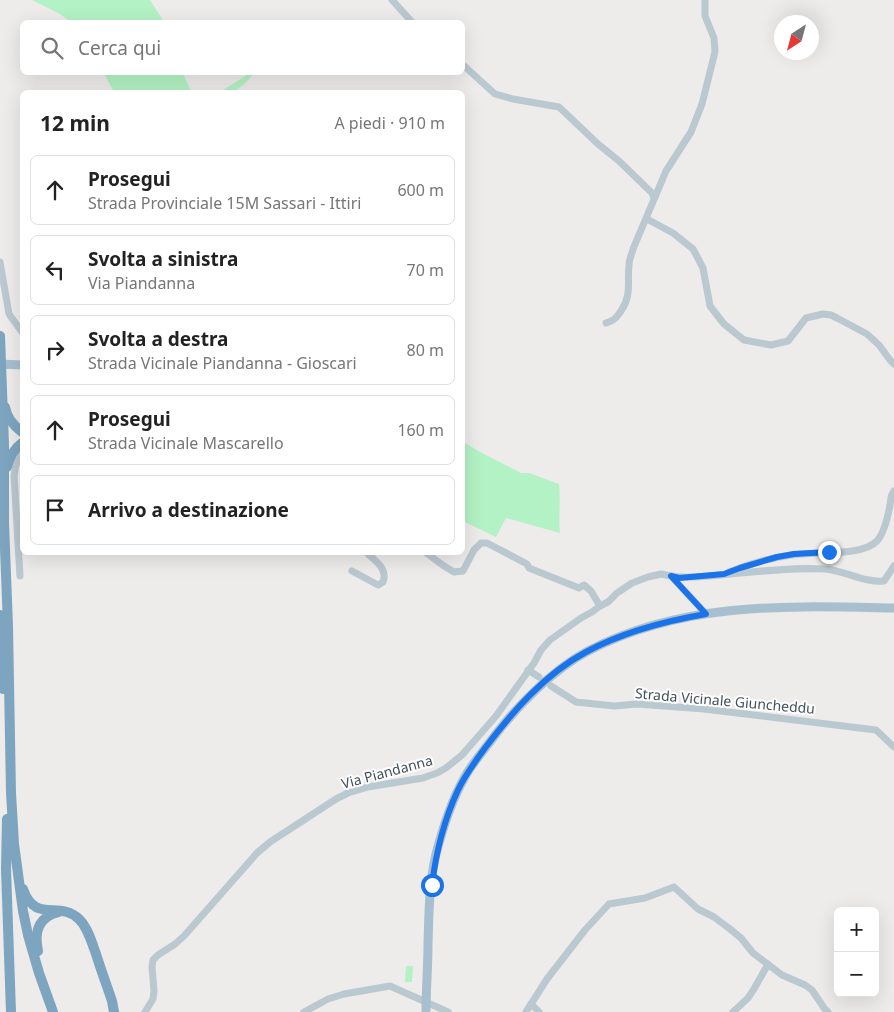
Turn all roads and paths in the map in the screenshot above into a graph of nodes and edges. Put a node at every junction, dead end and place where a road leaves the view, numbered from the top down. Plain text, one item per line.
1 (392, 0) edge
2 (705, 0) edge
3 (410, 20) edge
4 (465, 67) edge
5 (654, 198) junction
6 (647, 219) junction
7 (0, 262) edge
8 (606, 323) dead end
9 (20, 329) edge
10 (0, 336) edge
11 (3, 364) edge
12 (894, 364) edge
13 (20, 365) edge
14 (2, 390) junction
15 (20, 430) edge
16 (20, 444) edge
17 (20, 458) edge
18 (894, 491) edge
19 (4, 523) junction
20 (369, 555) edge
21 (429, 555) edge
22 (894, 566) edge
23 (352, 571) dead end
24 (724, 574) junction
25 (20, 576) dead end
26 (671, 576) junction
27 (600, 606) junction
28 (894, 608) edge
29 (706, 614) junction
30 (0, 615) edge
31 (528, 670) junction
32 (539, 678) dead end
33 (550, 686) dead end
34 (894, 747) edge
35 (7, 811) junction
36 (14, 844) junction
37 (64, 911) junction
38 (768, 964) junction
39 (531, 1004) junction
40 (429, 1009) edge
41 (10, 1012) edge
42 (48, 1012) edge
43 (53, 1012) edge
44 (114, 1012) edge
45 (145, 1012) edge
46 (304, 1012) edge
47 (448, 1012) edge
48 (526, 1012) edge
49 (538, 1012) edge
50 (733, 1012) edge
51 (828, 1012) edge

1 - 3 street
2 - 5 street
4 - 5 street
5 - 6 street
6 - 8 street
6 - 12 street
7 - 9 street
10 - 14 highway
11 - 13 main road
14 - 15 highway
14 - 19 highway
16 - 19 highway
17 - 25 street
18 - 24 street
19 - 36 highway
20 - 23 street
21 - 27 street
22 - 24 street
24 - 26 street, Via Piandanna
26 - 27 street, Via Piandanna
26 - 29 street
27 - 31 street, Via Piandanna
28 - 29 main road
29 - 40 main road
30 - 35 highway
31 - 32 street
31 - 45 street, Via Piandanna
33 - 34 street, Strada Vicinale Giuncheddu
35 - 41 highway
35 - 42 highway
36 - 37 highway
36 - 43 highway
37 - 43 highway
37 - 44 highway
38 - 39 street
38 - 50 street
38 - 51 street
39 - 48 street
39 - 49 street
40 - 46 street
40 - 47 street

